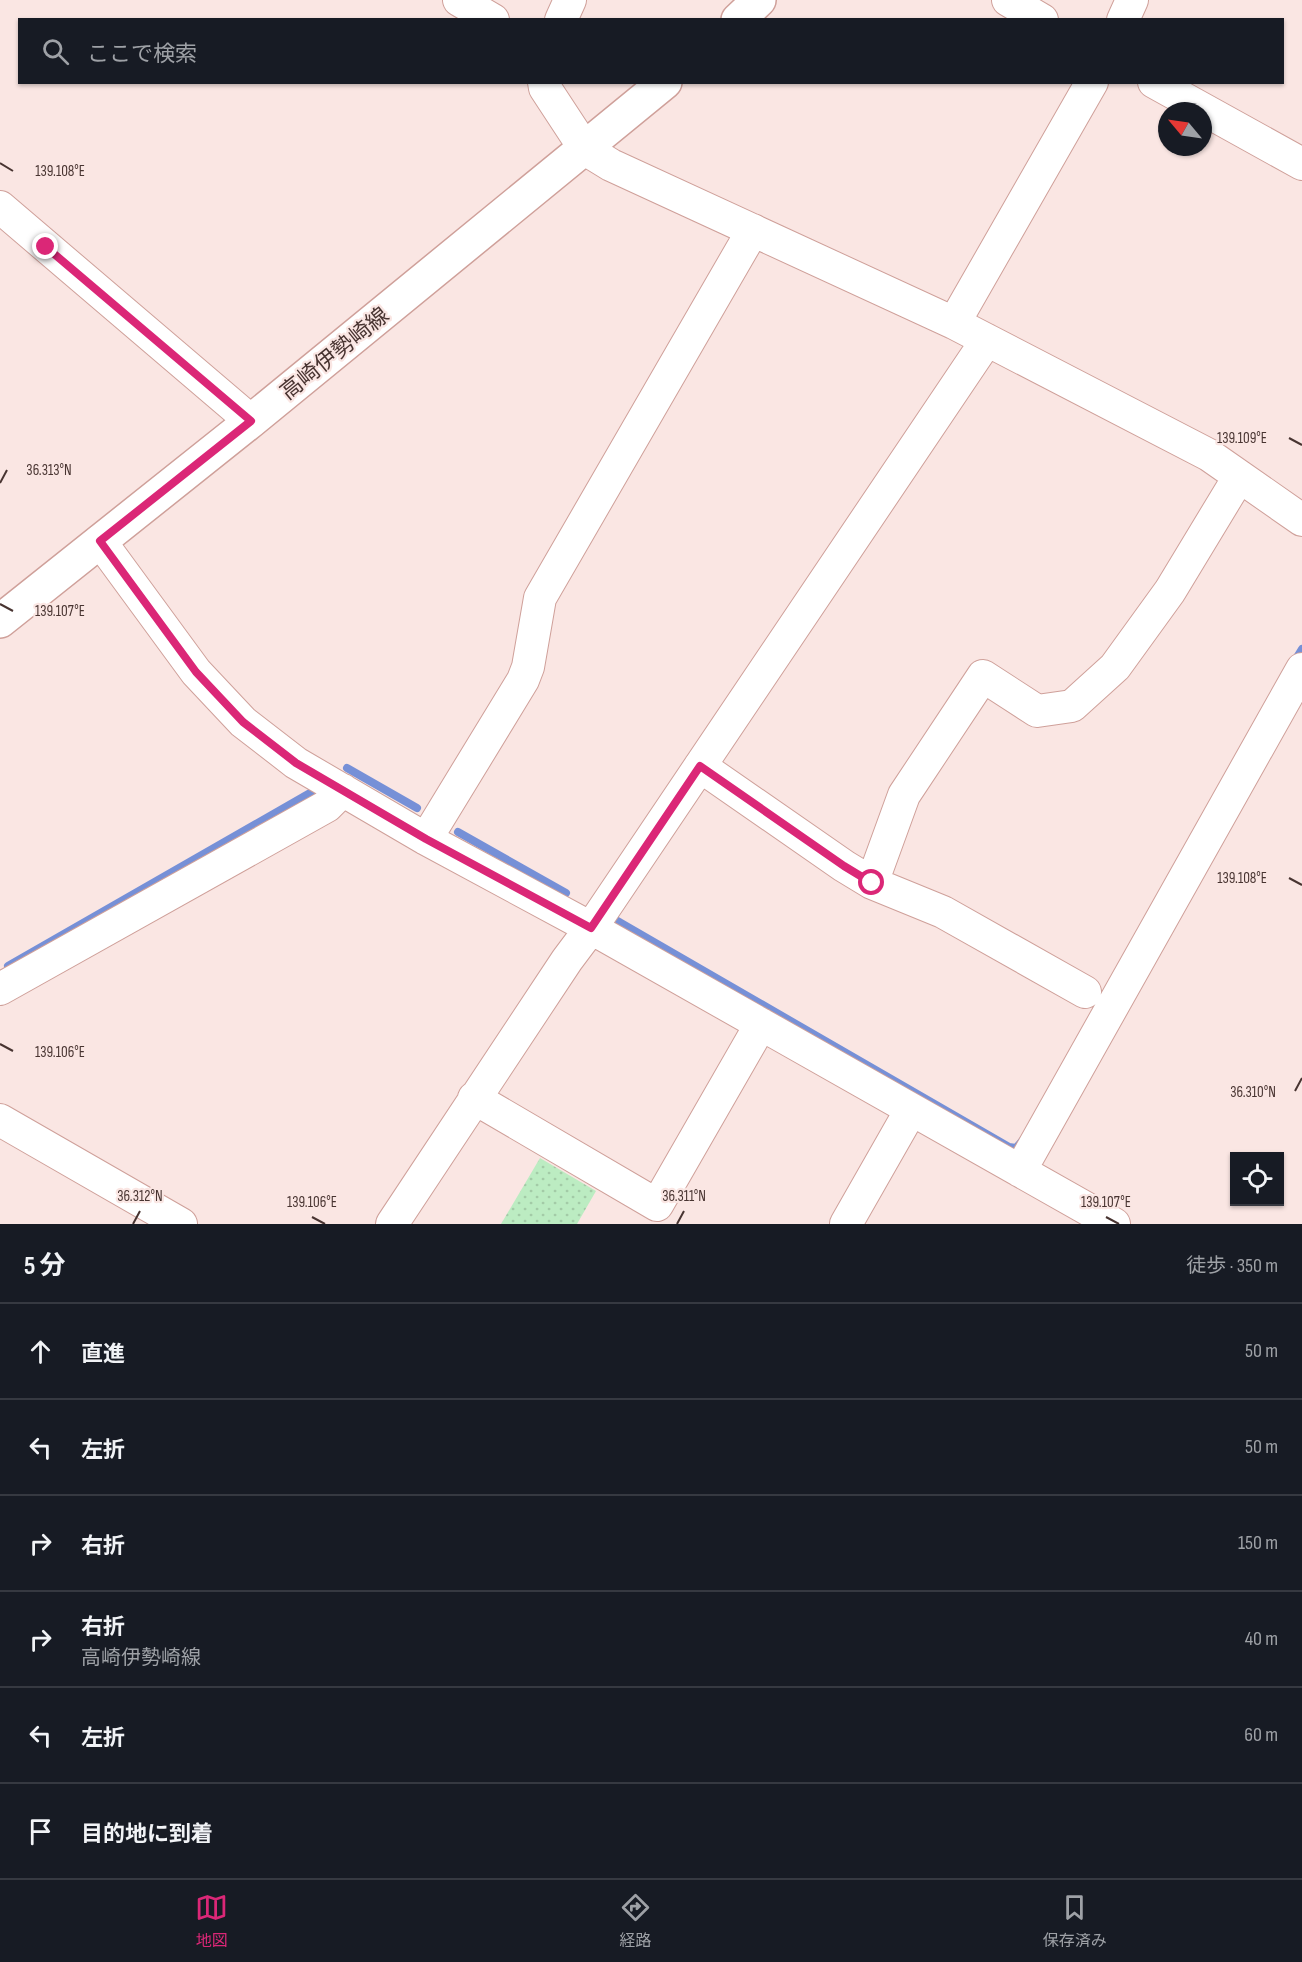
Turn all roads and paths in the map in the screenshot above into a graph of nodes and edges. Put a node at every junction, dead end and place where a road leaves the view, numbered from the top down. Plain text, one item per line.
1 (459, 0) edge
2 (570, 0) edge
3 (759, 0) edge
4 (1008, 0) edge
5 (1132, 0) edge
6 (490, 18) edge
7 (562, 18) edge
8 (740, 18) edge
9 (1039, 18) edge
10 (1124, 18) edge
11 (544, 84) edge
12 (663, 84) edge
13 (1091, 84) edge
14 (1158, 84) edge
15 (585, 149) junction
16 (1302, 164) edge
17 (0, 207) edge
18 (753, 230) junction
19 (954, 323) junction
20 (987, 340) junction
21 (251, 421) junction
22 (1239, 477) junction
23 (1302, 520) edge
24 (100, 541) junction
25 (0, 621) edge
26 (1302, 669) edge
27 (700, 766) junction
28 (343, 790) junction
29 (426, 839) junction
30 (872, 883) junction
31 (591, 928) junction
32 (0, 989) edge
33 (1085, 992) dead end
34 (760, 1024) junction
35 (474, 1098) junction
36 (911, 1110) junction
37 (0, 1120) edge
38 (1020, 1171) junction
39 (182, 1224) edge
40 (392, 1224) edge
41 (846, 1224) edge
42 (1114, 1224) edge

1 - 6 street
2 - 7 street
3 - 8 main road
4 - 9 street
5 - 10 street
11 - 15 street
12 - 15 main road, 高崎伊勢崎線
13 - 19 street
14 - 16 street
15 - 18 street
15 - 21 main road, 高崎伊勢崎線
17 - 21 street
18 - 19 street
18 - 29 street
19 - 20 street
20 - 22 street
20 - 27 street
21 - 24 main road, 高崎伊勢崎線
22 - 23 street
22 - 30 street
24 - 25 main road, 高崎伊勢崎線
24 - 28 street
26 - 38 street
27 - 30 street
27 - 31 street
28 - 29 street
28 - 32 street
29 - 31 street
30 - 33 street
31 - 34 street
31 - 35 street
34 - 35 street
34 - 36 street
35 - 40 street
36 - 38 street
36 - 41 street
37 - 39 street
38 - 42 street

